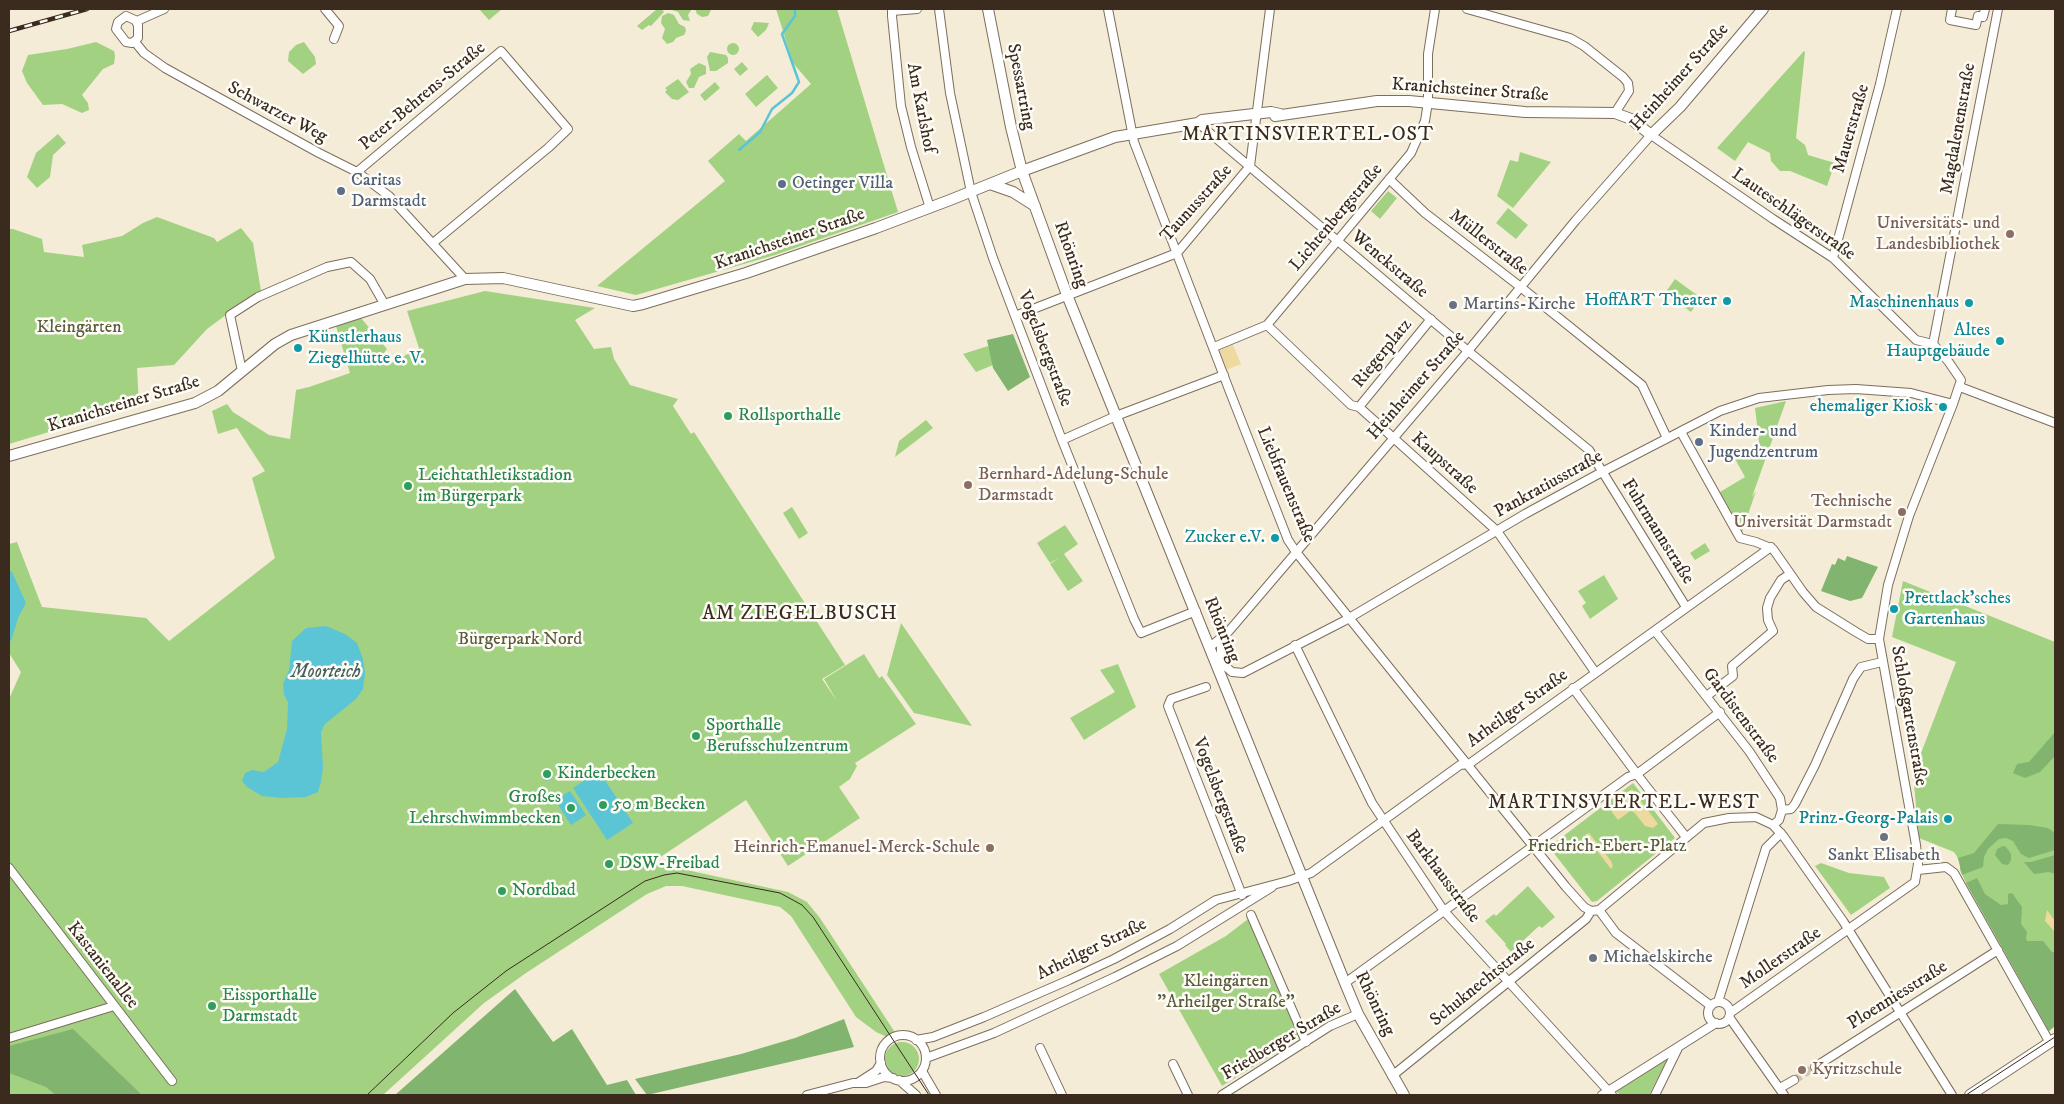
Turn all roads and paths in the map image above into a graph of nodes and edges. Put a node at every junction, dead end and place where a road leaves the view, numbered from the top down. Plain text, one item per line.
1 (164, 9) edge
2 (325, 9) edge
3 (917, 9) edge
4 (939, 9) edge
5 (988, 9) edge
6 (1108, 9) edge
7 (1270, 9) edge
8 (1435, 9) edge
9 (1467, 9) edge
10 (1763, 9) edge
11 (1897, 9) edge
12 (1952, 9) edge
13 (1985, 9) edge
14 (1998, 9) edge
15 (125, 13) edge
16 (137, 21) junction
17 (334, 39) dead end
18 (134, 42) junction
19 (1428, 102) junction
20 (1615, 113) junction
21 (1257, 116) junction
22 (1198, 123) junction
23 (1131, 134) junction
24 (1651, 135) junction
25 (1250, 166) junction
26 (1022, 170) junction
27 (357, 172) junction
28 (1389, 179) junction
29 (990, 184) junction
30 (971, 192) junction
31 (1035, 206) junction
32 (930, 208) junction
33 (1338, 241) junction
34 (433, 243) junction
35 (1177, 254) junction
36 (1833, 258) junction
37 (465, 279) junction
38 (1522, 288) junction
39 (1067, 295) junction
40 (385, 305) junction
41 (1015, 316) junction
42 (1431, 319) junction
43 (1267, 325) junction
44 (1933, 344) junction
45 (1214, 347) junction
46 (1468, 351) junction
47 (242, 371) junction
48 (1224, 375) junction
49 (1960, 387) junction
50 (1953, 404) junction
51 (1358, 407) junction
52 (1116, 416) junction
53 (2055, 423) edge
54 (1681, 432) junction
55 (1394, 438) junction
56 (1668, 438) junction
57 (1062, 440) junction
58 (9, 456) edge
59 (1602, 472) junction
60 (1497, 531) junction
61 (1771, 547) junction
62 (1296, 552) junction
63 (1790, 574) junction
64 (1686, 607) junction
65 (1196, 611) junction
66 (1348, 618) junction
67 (1655, 631) junction
68 (1225, 635) junction
69 (1879, 639) junction
70 (1295, 645) junction
71 (1210, 647) junction
72 (1882, 662) junction
73 (1225, 666) junction
74 (1595, 672) junction
75 (1206, 687) dead end
76 (1573, 688) junction
77 (1708, 696) junction
78 (1720, 712) junction
79 (1243, 727) junction
80 (1469, 764) junction
81 (1637, 774) junction
82 (1782, 810) junction
83 (1384, 822) junction
84 (1773, 825) junction
85 (1781, 833) junction
86 (1686, 837) junction
87 (1534, 845) junction
88 (9, 868) edge
89 (1918, 870) junction
90 (1302, 876) junction
91 (1278, 884) junction
92 (1241, 892) junction
93 (1247, 903) junction
94 (1444, 911) junction
95 (1595, 911) junction
96 (1251, 915) dead end
97 (1849, 929) junction
98 (1998, 950) junction
99 (1509, 982) junction
100 (1345, 983) junction
101 (1714, 1004) junction
102 (114, 1006) junction
103 (1900, 1013) junction
104 (1358, 1014) junction
105 (1730, 1015) junction
106 (1716, 1023) junction
107 (9, 1038) edge
108 (916, 1040) junction
109 (2053, 1041) edge
110 (1306, 1042) junction
111 (1679, 1046) junction
112 (1040, 1048) dead end
113 (926, 1058) junction
114 (881, 1063) junction
115 (1172, 1064) dead end
116 (1814, 1067) tunnel mouth
117 (922, 1071) junction
118 (1392, 1076) junction
119 (896, 1079) junction
120 (1794, 1080) tunnel mouth
121 (172, 1082) dead end
122 (859, 1082) junction
123 (1782, 1092) edge
124 (1227, 1094) edge
125 (1608, 1094) edge
126 (807, 1095) edge
127 (916, 1095) edge
128 (936, 1095) edge
129 (1062, 1095) edge
130 (1188, 1095) edge
131 (1404, 1095) edge
132 (1655, 1095) edge
133 (1952, 1095) edge
134 (1970, 1095) edge

1 - 16 street
2 - 17 street
3 - 32 street, Am Karlshof
4 - 30 street, Vogelsbergstraße
5 - 26 main road, Spessartring
6 - 23 street, Liebfrauenstraße
7 - 21 street, Taunusstraße
8 - 19 street, Lichtenbergstraße
9 - 20 street
10 - 24 main road, Heinheimer Straße
11 - 36 street, Mauerstraße
12 - 13 street
14 - 44 street, Magdalenenstraße
15 - 16 street, Schwarzer Weg
15 - 18 street, Schwarzer Weg
16 - 18 street
18 - 27 street, Schwarzer Weg
19 - 20 main road, Kranichsteiner Straße
19 - 21 main road, Kranichsteiner Straße
19 - 28 street, Lichtenbergstraße
20 - 24 main road, Kranichsteiner Straße
21 - 22 main road, Kranichsteiner Straße
21 - 25 street, Taunusstraße
22 - 23 main road, Kranichsteiner Straße
22 - 25 street, Wenckstraße
23 - 26 main road, Kranichsteiner Straße
23 - 35 street, Liebfrauenstraße
24 - 36 street, Lauteschlägerstraße
24 - 38 street, Heinheimer Straße
25 - 33 street, Wenckstraße
25 - 35 street, Taunusstraße
26 - 29 main road, Kranichsteiner Straße
26 - 31 main road, Rhönring
27 - 34 street, Schwarzer Weg
27 - 34 street, Peter-Behrens-Straße
28 - 33 street, Lichtenbergstraße
28 - 38 street, Müllerstraße
29 - 30 main road, Kranichsteiner Straße
29 - 31 main road
30 - 32 main road, Kranichsteiner Straße
30 - 41 street, Vogelsbergstraße
31 - 39 main road, Rhönring
32 - 37 main road, Kranichsteiner Straße
33 - 42 street, Wenckstraße
33 - 43 street, Lichtenbergstraße
34 - 37 street, Schwarzer Weg
35 - 39 street, Taunusstraße
35 - 45 street, Liebfrauenstraße
36 - 44 street, Lauteschlägerstraße
37 - 40 main road, Kranichsteiner Straße
38 - 46 street, Heinheimer Straße
38 - 56 street, Müllerstraße
39 - 41 street, Taunusstraße
39 - 52 main road, Rhönring
40 - 47 main road, Kranichsteiner Straße
40 - 47 street
41 - 57 street, Vogelsbergstraße
42 - 46 street, Wenckstraße
42 - 51 street, Riegerplatz
43 - 45 street, Lichtenbergstraße
43 - 51 street, Kaupstraße
44 - 49 street
45 - 48 street, Liebfrauenstraße
46 - 55 street, Heinheimer Straße
46 - 59 street, Wenckstraße
47 - 58 main road, Kranichsteiner Straße
48 - 52 street
48 - 62 street, Liebfrauenstraße
49 - 50 street, Schloßgartenstraße
49 - 53 street
50 - 54 street, Pankratiusstraße
50 - 69 street, Schloßgartenstraße
51 - 55 street, Kaupstraße
52 - 57 street
52 - 65 main road, Rhönring
54 - 56 street, Pankratiusstraße
54 - 61 street
55 - 60 street, Kaupstraße
55 - 62 street, Heinheimer Straße
56 - 59 street, Pankratiusstraße
57 - 65 street, Vogelsbergstraße
59 - 60 street, Pankratiusstraße
59 - 64 street, Fuhrmannstraße
60 - 66 street, Pankratiusstraße
60 - 74 street, Kaupstraße
61 - 63 street
61 - 64 street, Arheilger Straße
62 - 66 street, Liebfrauenstraße
62 - 68 street, Heinheimer Straße
63 - 69 street
63 - 77 street
64 - 67 street, Arheilger Straße
65 - 71 main road, Rhönring
66 - 70 street, Pankratiusstraße
66 - 80 street, Liebfrauenstraße
67 - 74 street, Arheilger Straße
67 - 77 street, Gardistenstraße
68 - 71 street, Heinheimer Straße
68 - 73 street
69 - 72 street, Schloßgartenstraße
70 - 73 street, Pankratiusstraße
70 - 83 street, Barkhausstraße
71 - 79 main road, Rhönring
72 - 82 street
72 - 89 street, Schloßgartenstraße
73 - 79 main road
74 - 76 street, Arheilger Straße
75 - 92 street, Vogelsbergstraße
76 - 80 street, Arheilger Straße
76 - 81 street
77 - 78 street, Gardistenstraße
78 - 81 street
78 - 82 street, Gardistenstraße
79 - 90 main road, Rhönring
80 - 83 street, Arheilger Straße
80 - 87 street, Liebfrauenstraße
81 - 86 street
81 - 87 street
82 - 84 street
83 - 90 street, Arheilger Straße
83 - 94 street, Barkhausstraße
84 - 85 street
84 - 86 street
85 - 97 street
85 - 101 street
86 - 95 street
87 - 94 street
87 - 95 street
88 - 102 street, Kastanienallee
89 - 97 street, Mollerstraße
89 - 98 street
90 - 91 street, Arheilger Straße
90 - 100 main road, Rhönring
91 - 92 street, Arheilger Straße
91 - 93 street, Arheilger Straße
92 - 93 street, Vogelsbergstraße
92 - 108 street, Arheilger Straße
93 - 113 street, Arheilger Straße
94 - 99 street, Barkhausstraße
94 - 100 street
95 - 99 street, Schuknechtstraße
95 - 101 street
96 - 110 street
97 - 103 street
97 - 105 street, Mollerstraße
98 - 103 street, Ploenniesstraße
98 - 109 street
99 - 118 street, Schuknechtstraße
99 - 125 street, Barkhausstraße
100 - 104 main road, Rhönring
101 - 105 street
101 - 106 street
102 - 107 street
102 - 121 street, Kastanienallee
103 - 116 street, Ploenniesstraße
103 - 133 street
104 - 110 street, Friedberger Straße
104 - 118 main road, Rhönring
105 - 106 street
105 - 123 street
106 - 111 street
108 - 113 street
108 - 114 street, Arheilger Straße
109 - 134 main road
110 - 124 street, Friedberger Straße
111 - 125 street
111 - 132 street
112 - 129 street
113 - 117 street
114 - 119 street
114 - 122 street, Arheilger Straße
115 - 130 street
117 - 119 street, Arheilger Straße
117 - 128 street
118 - 131 main road, Rhönring
119 - 122 street, Arheilger Straße
119 - 127 street
120 - 123 street
122 - 126 street, Arheilger Straße

